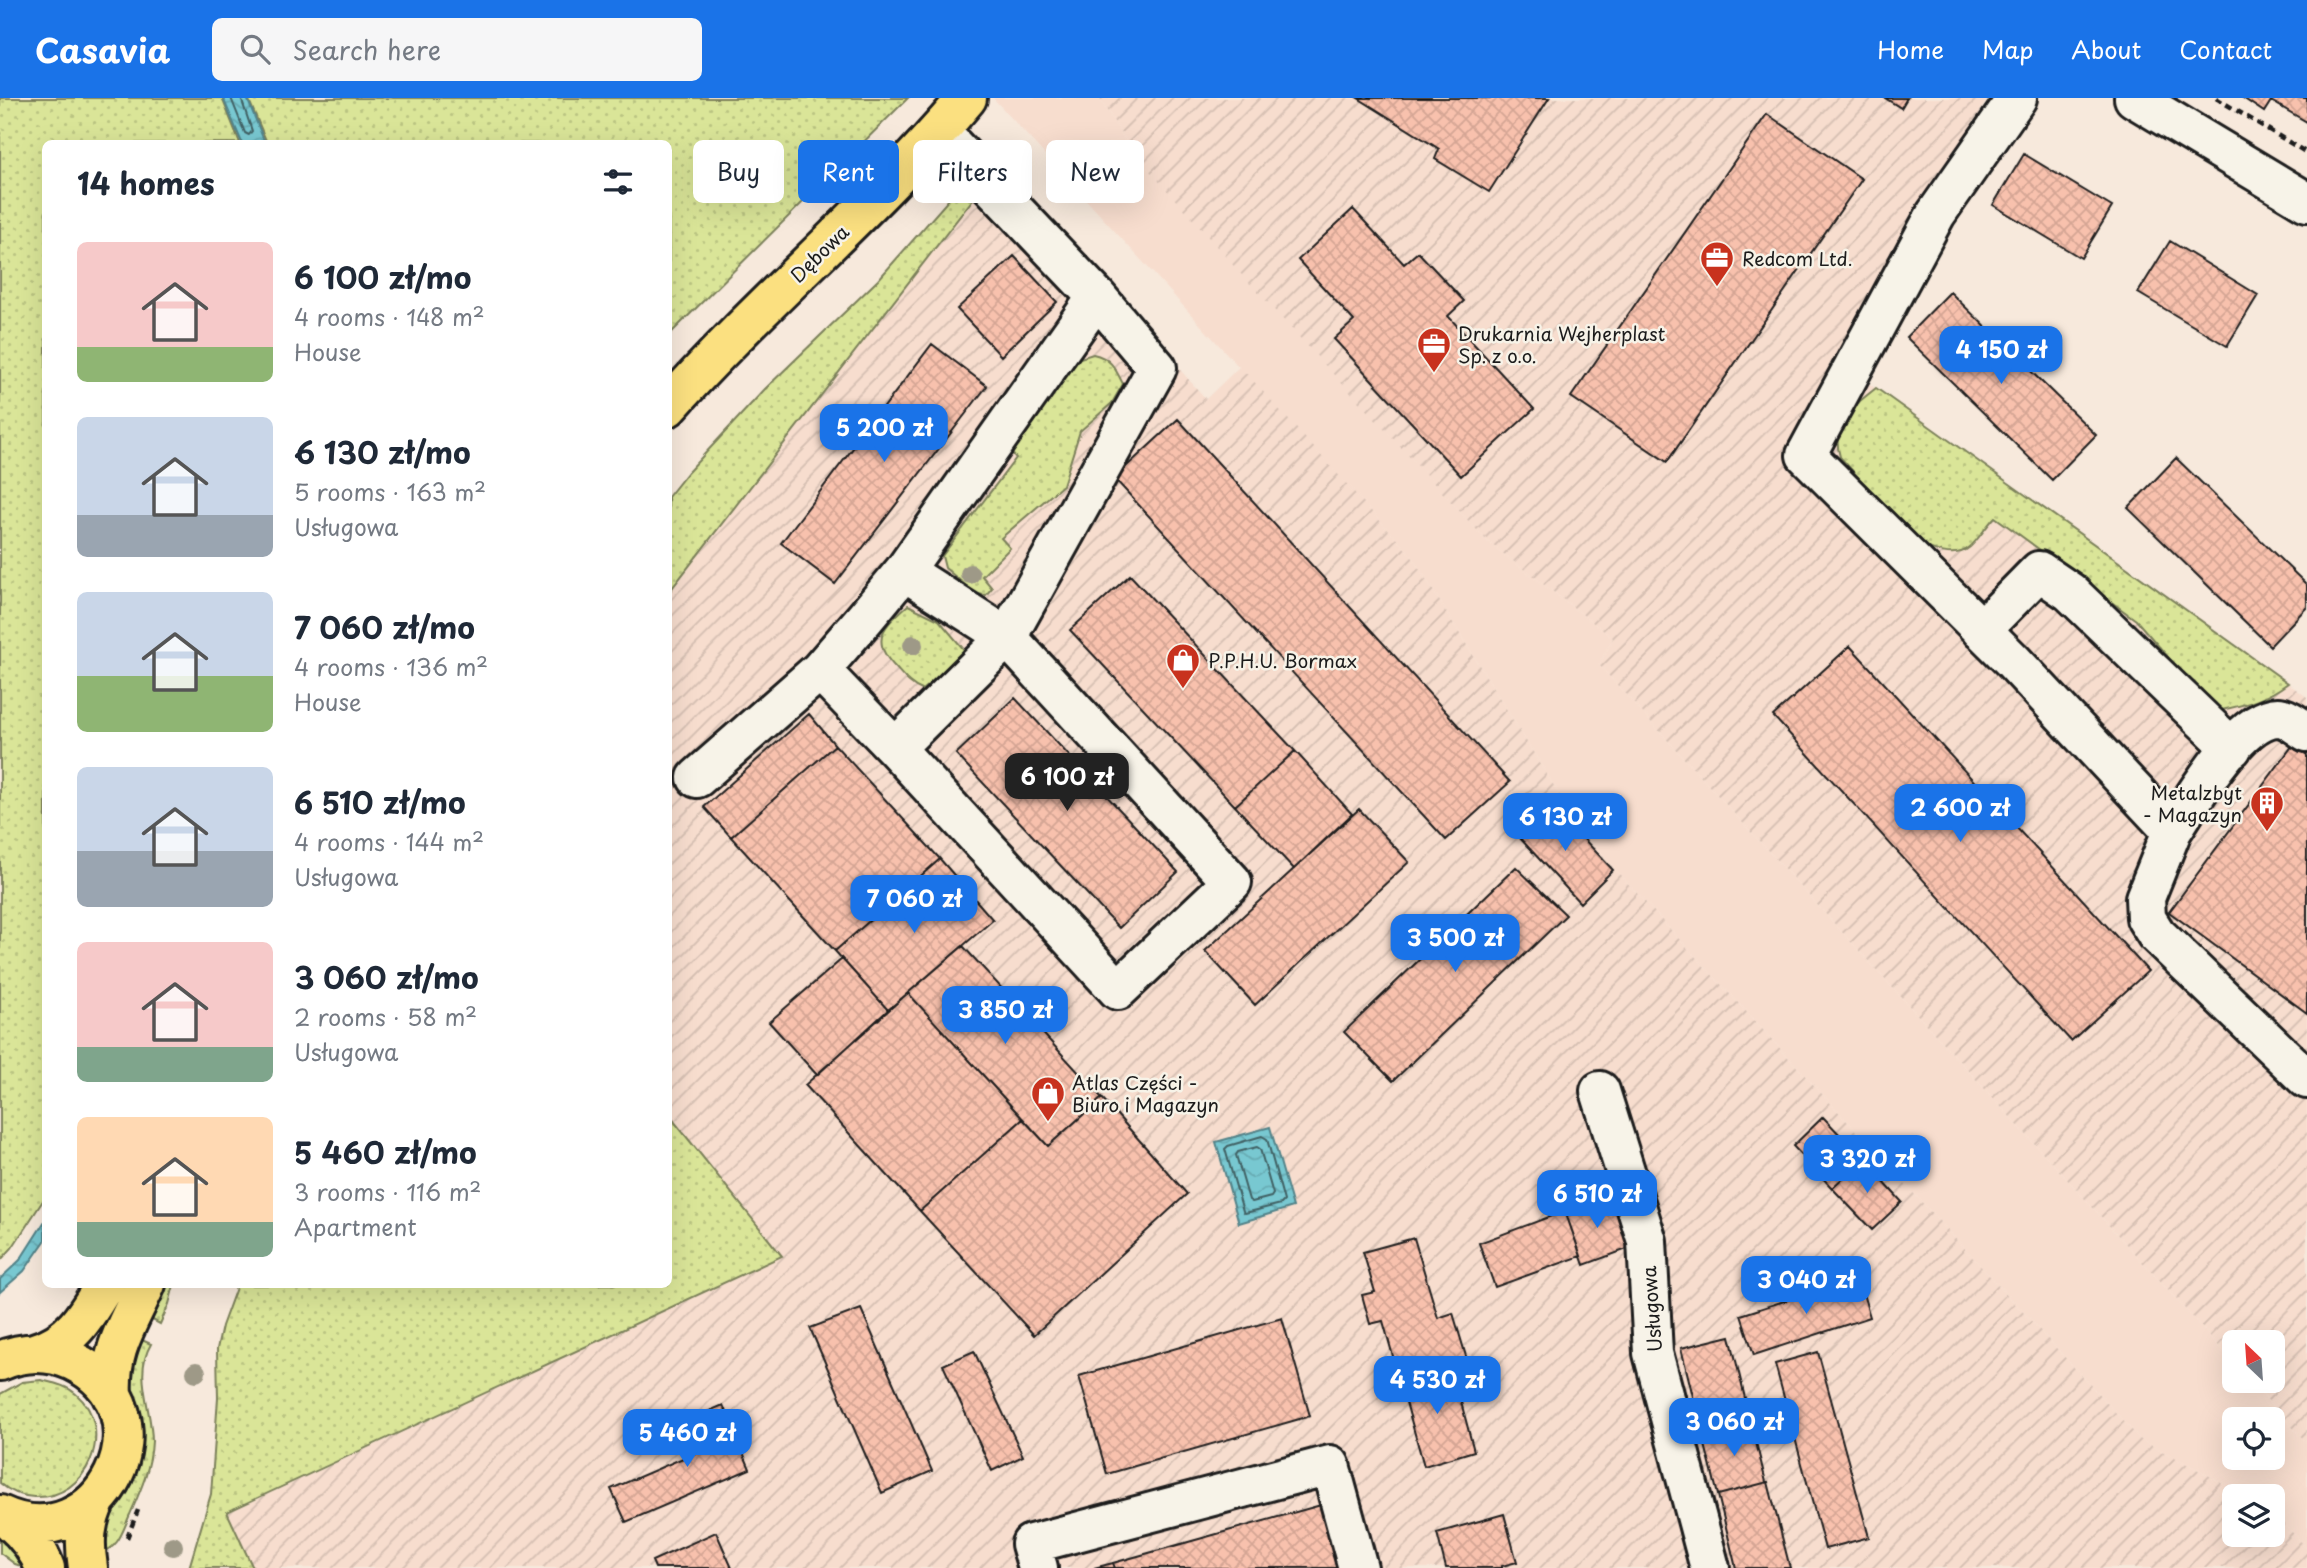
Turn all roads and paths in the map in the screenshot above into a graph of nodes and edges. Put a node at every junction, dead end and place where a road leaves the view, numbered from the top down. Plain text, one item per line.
1 (967, 98) edge
2 (2017, 98) edge
3 (2134, 98) edge
4 (2216, 98) edge
5 (939, 131) junction
6 (2307, 153) edge
7 (2307, 202) edge
8 (1097, 297) junction
9 (672, 403) edge
10 (904, 571) junction
11 (1981, 630) junction
12 (1007, 637) junction
13 (820, 670) junction
14 (2307, 732) edge
15 (895, 748) junction
16 (2232, 748) junction
17 (697, 778) dead end
18 (2172, 831) junction
19 (2307, 1080) edge
20 (1600, 1091) dead end
21 (103, 1288) edge
22 (144, 1288) edge
23 (37, 1352) junction
24 (0, 1361) edge
25 (112, 1396) junction
26 (96, 1500) junction
27 (5, 1517) edge
28 (45, 1568) edge
29 (88, 1568) edge
30 (1038, 1568) edge
31 (1358, 1568) edge
32 (1710, 1568) edge

1 - 5 main road, Dębowa
2 - 11 street
3 - 7 street
4 - 6 path
5 - 8 street
5 - 9 main road, Dębowa
8 - 10 street
8 - 12 street
10 - 12 street
10 - 13 street
11 - 16 street
11 - 18 street
12 - 15 street
12 - 15 street
13 - 15 street
13 - 17 street
14 - 16 street
16 - 18 street
18 - 19 street
20 - 32 street, Usługowa
21 - 23 main road
22 - 25 main road
23 - 24 main road
23 - 25 main road
25 - 26 main road
26 - 27 main road
26 - 29 main road
27 - 28 main road
30 - 31 street

